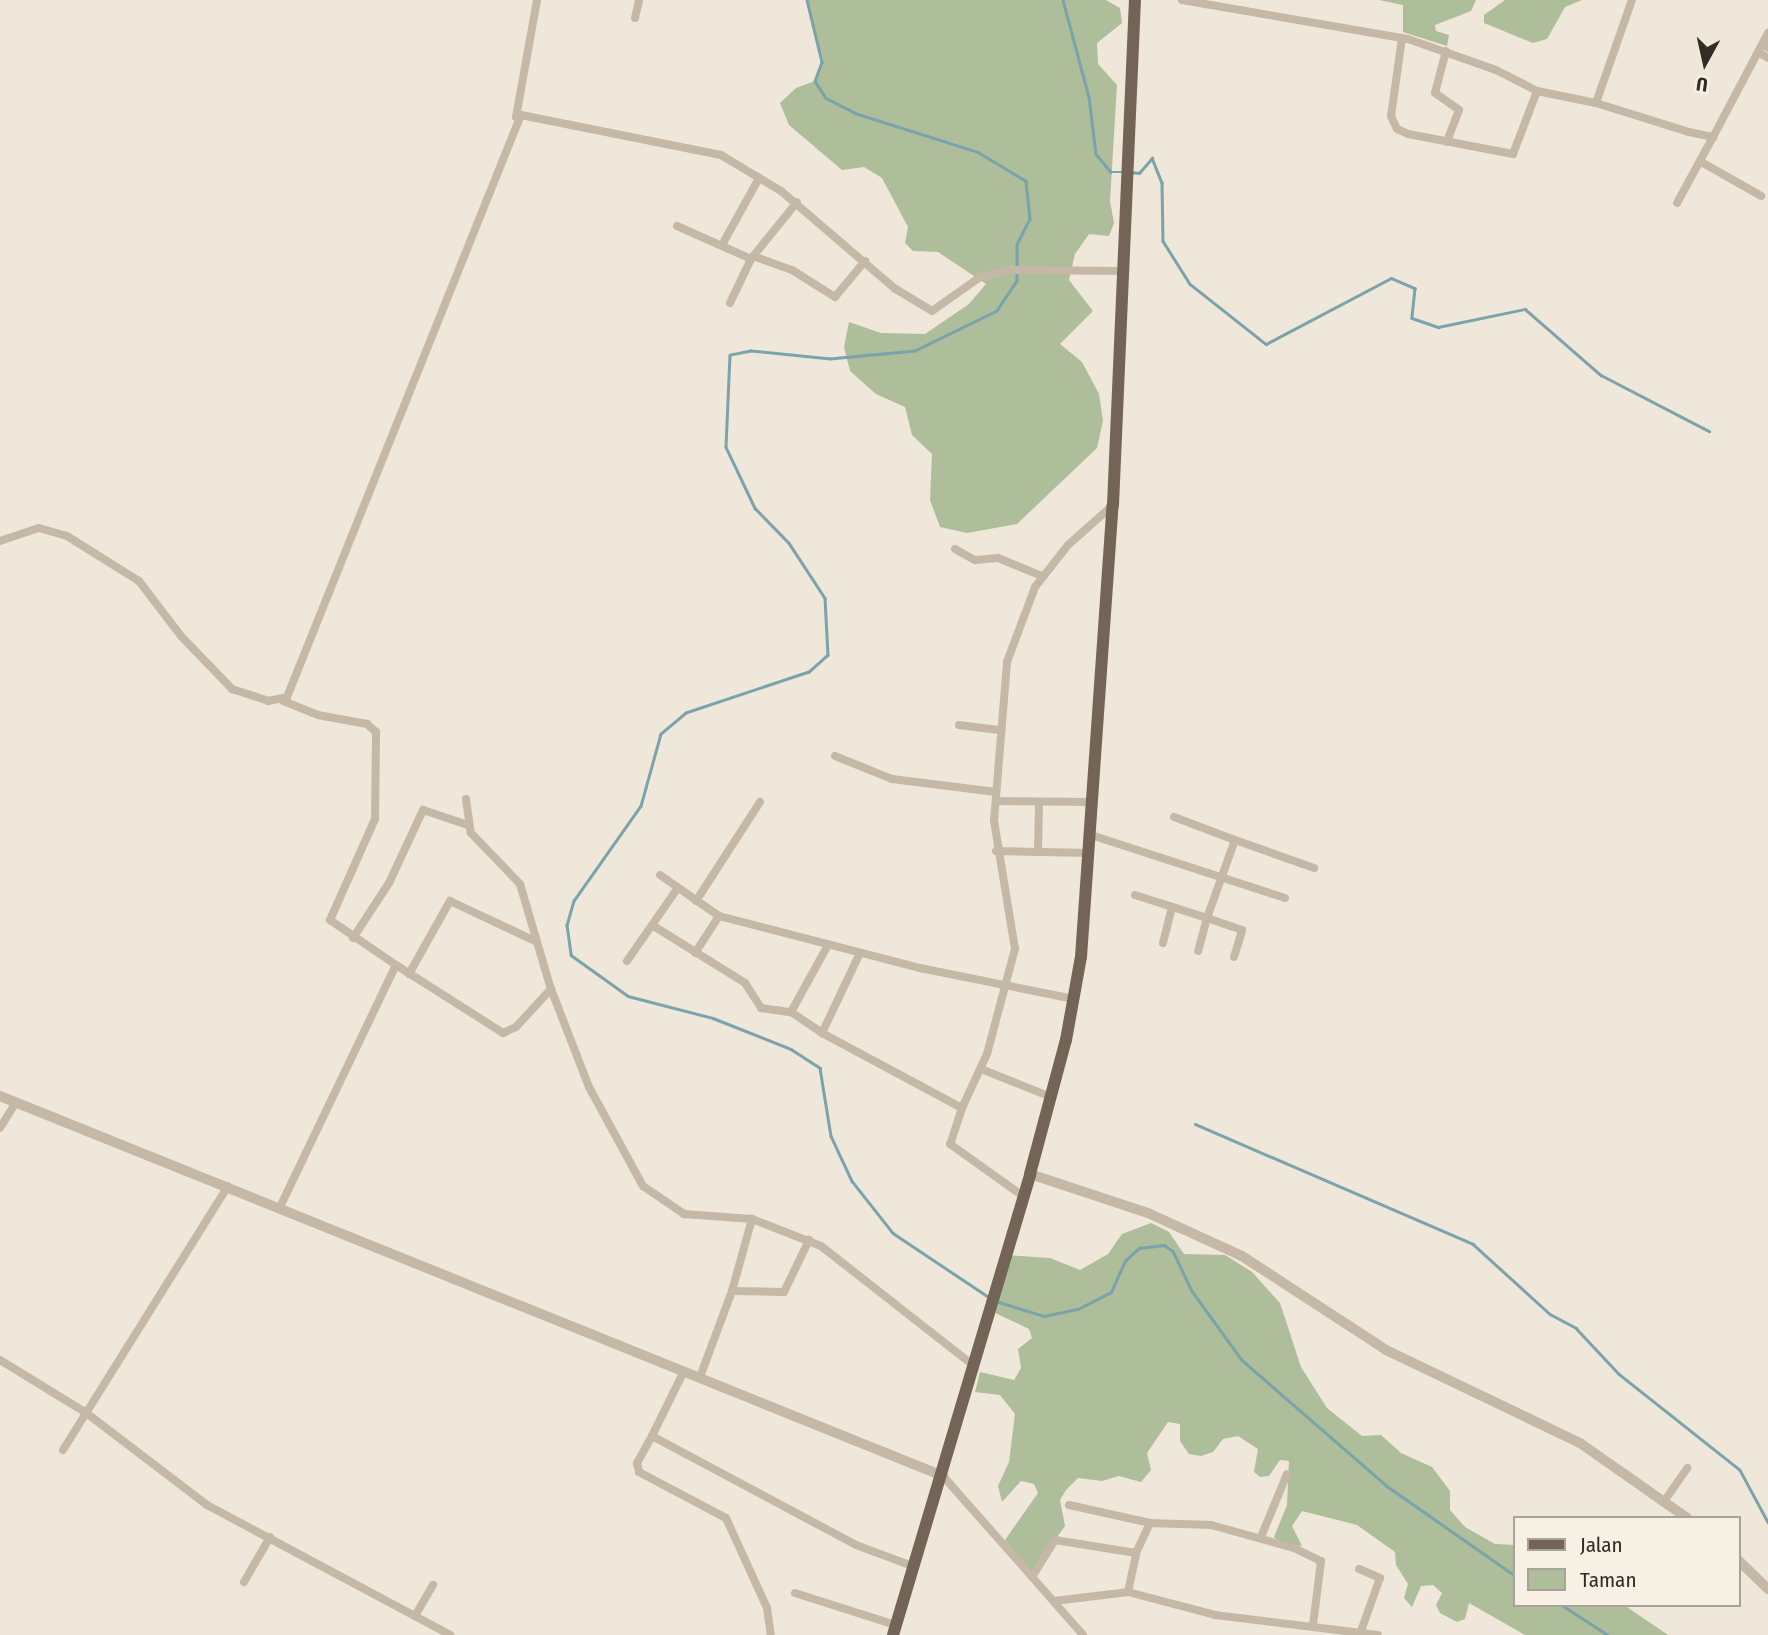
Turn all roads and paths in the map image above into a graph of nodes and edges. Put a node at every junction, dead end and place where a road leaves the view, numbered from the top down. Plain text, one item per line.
1 (537, 0) edge
2 (639, 0) edge
3 (1135, 0) edge
4 (1182, 0) edge
5 (1632, 0) edge
6 (635, 18) dead end
7 (1768, 33) edge
8 (1402, 38) junction
9 (1446, 51) junction
10 (1758, 52) junction
11 (1768, 58) edge
12 (1537, 91) junction
13 (1596, 103) junction
14 (516, 117) junction
15 (1713, 137) junction
16 (1447, 142) junction
17 (1703, 163) junction
18 (759, 178) junction
19 (1761, 196) dead end
20 (797, 202) junction
21 (1677, 203) dead end
22 (677, 226) dead end
23 (722, 245) junction
24 (754, 258) junction
25 (865, 261) junction
26 (1124, 271) junction
27 (730, 303) dead end
28 (1113, 505) junction
29 (0, 541) edge
30 (955, 549) dead end
31 (1042, 576) junction
32 (283, 701) junction
33 (958, 725) dead end
34 (999, 730) junction
35 (835, 756) dead end
36 (996, 796) junction
37 (466, 799) dead end
38 (761, 802) dead end
39 (1039, 802) junction
40 (1093, 803) junction
41 (1174, 817) dead end
42 (468, 825) junction
43 (1091, 835) junction
44 (1235, 840) junction
45 (996, 851) junction
46 (1038, 851) junction
47 (1089, 853) junction
48 (1314, 868) dead end
49 (660, 875) dead end
50 (1221, 876) junction
51 (677, 889) junction
52 (1135, 895) dead end
53 (1285, 898) dead end
54 (696, 901) junction
55 (1172, 907) junction
56 (719, 916) junction
57 (1208, 918) junction
58 (652, 925) junction
59 (353, 939) junction
60 (537, 942) junction
61 (1163, 943) dead end
62 (828, 944) junction
63 (1198, 951) dead end
64 (695, 953) junction
65 (860, 953) junction
66 (1234, 957) dead end
67 (626, 961) dead end
68 (396, 965) junction
69 (409, 974) junction
70 (1009, 987) junction
71 (551, 989) junction
72 (1074, 999) junction
73 (791, 1012) junction
74 (822, 1033) junction
75 (981, 1069) junction
76 (0, 1096) edge
77 (1051, 1097) junction
78 (16, 1102) junction
79 (962, 1108) junction
80 (0, 1128) edge
81 (1030, 1174) junction
82 (228, 1186) junction
83 (1023, 1196) junction
84 (280, 1207) junction
85 (752, 1219) junction
86 (809, 1240) junction
87 (732, 1291) junction
88 (0, 1360) edge
89 (974, 1366) junction
90 (684, 1371) junction
91 (700, 1377) junction
92 (85, 1412) junction
93 (652, 1436) junction
94 (63, 1450) dead end
95 (1686, 1468) dead end
96 (1287, 1474) dead end
97 (943, 1476) junction
98 (1665, 1500) junction
99 (1069, 1505) dead end
100 (1685, 1516) edge
101 (1150, 1523) junction
102 (270, 1537) junction
103 (1261, 1537) junction
104 (1136, 1553) junction
105 (1740, 1562) edge
106 (915, 1567) junction
107 (1359, 1569) dead end
108 (1032, 1577) junction
109 (244, 1582) dead end
110 (433, 1585) dead end
111 (1768, 1590) edge
112 (1128, 1592) junction
113 (795, 1594) dead end
114 (1054, 1601) junction
115 (415, 1616) junction
116 (1313, 1625) junction
117 (894, 1630) edge
118 (1362, 1631) junction
119 (450, 1635) edge
120 (771, 1635) edge
121 (1083, 1635) edge
122 (1378, 1635) edge

1 - 14 street
2 - 6 street
3 - 26 main road
4 - 8 street
5 - 13 street
7 - 10 street
8 - 9 street
8 - 16 street
9 - 12 street
9 - 16 street
10 - 11 street
10 - 15 street
12 - 13 street
12 - 16 street
13 - 15 street
14 - 18 street
14 - 32 street
15 - 17 street
17 - 19 street
17 - 21 street
18 - 20 street
18 - 23 street
20 - 24 street
20 - 25 street
22 - 23 street
23 - 24 street
24 - 25 street
24 - 27 street
25 - 26 street
26 - 28 main road
28 - 31 street
28 - 40 main road
29 - 32 street
30 - 31 street
31 - 34 street
32 - 59 street
33 - 34 street
34 - 36 street
35 - 36 street
36 - 39 street
36 - 45 street
37 - 42 street
38 - 54 street
39 - 40 street
39 - 46 street
40 - 43 main road
41 - 44 street
42 - 59 street
42 - 60 street
43 - 47 main road
43 - 50 street
44 - 48 street
44 - 50 street
45 - 46 street
45 - 70 street
46 - 47 street
47 - 72 main road
49 - 51 street
50 - 53 street
50 - 57 street
51 - 54 street
51 - 58 street
52 - 55 street
54 - 56 street
55 - 57 street
55 - 61 street
56 - 62 street
56 - 64 street
57 - 63 street
57 - 66 street
58 - 64 street
58 - 67 street
59 - 68 street
60 - 69 street
60 - 71 street
62 - 65 street
62 - 73 street
64 - 73 street
65 - 70 street
65 - 74 street
68 - 69 street
68 - 84 street
69 - 71 street
70 - 72 street
70 - 75 street
71 - 85 street
72 - 77 main road
73 - 74 street
74 - 79 street
75 - 77 street
75 - 79 street
76 - 78 street
77 - 81 main road
78 - 80 street
78 - 82 street
79 - 83 street
81 - 83 main road
81 - 98 street
82 - 84 street
82 - 92 street
83 - 89 main road
84 - 90 street
85 - 86 street
85 - 87 street
86 - 87 street
86 - 89 street
87 - 91 street
88 - 92 street
89 - 97 main road
90 - 91 street
90 - 93 street
91 - 97 street
92 - 94 street
92 - 102 street
93 - 106 street
93 - 120 street
95 - 98 street
96 - 103 street
97 - 106 main road
97 - 108 street
98 - 100 street
99 - 101 street
101 - 103 street
101 - 104 street
102 - 109 street
102 - 115 street
103 - 116 street
104 - 108 street
104 - 112 street
105 - 111 street
106 - 117 main road
107 - 118 street
108 - 114 street
110 - 115 street
112 - 114 street
112 - 116 street
113 - 117 street
114 - 121 street
115 - 119 street
116 - 118 street
118 - 122 street

